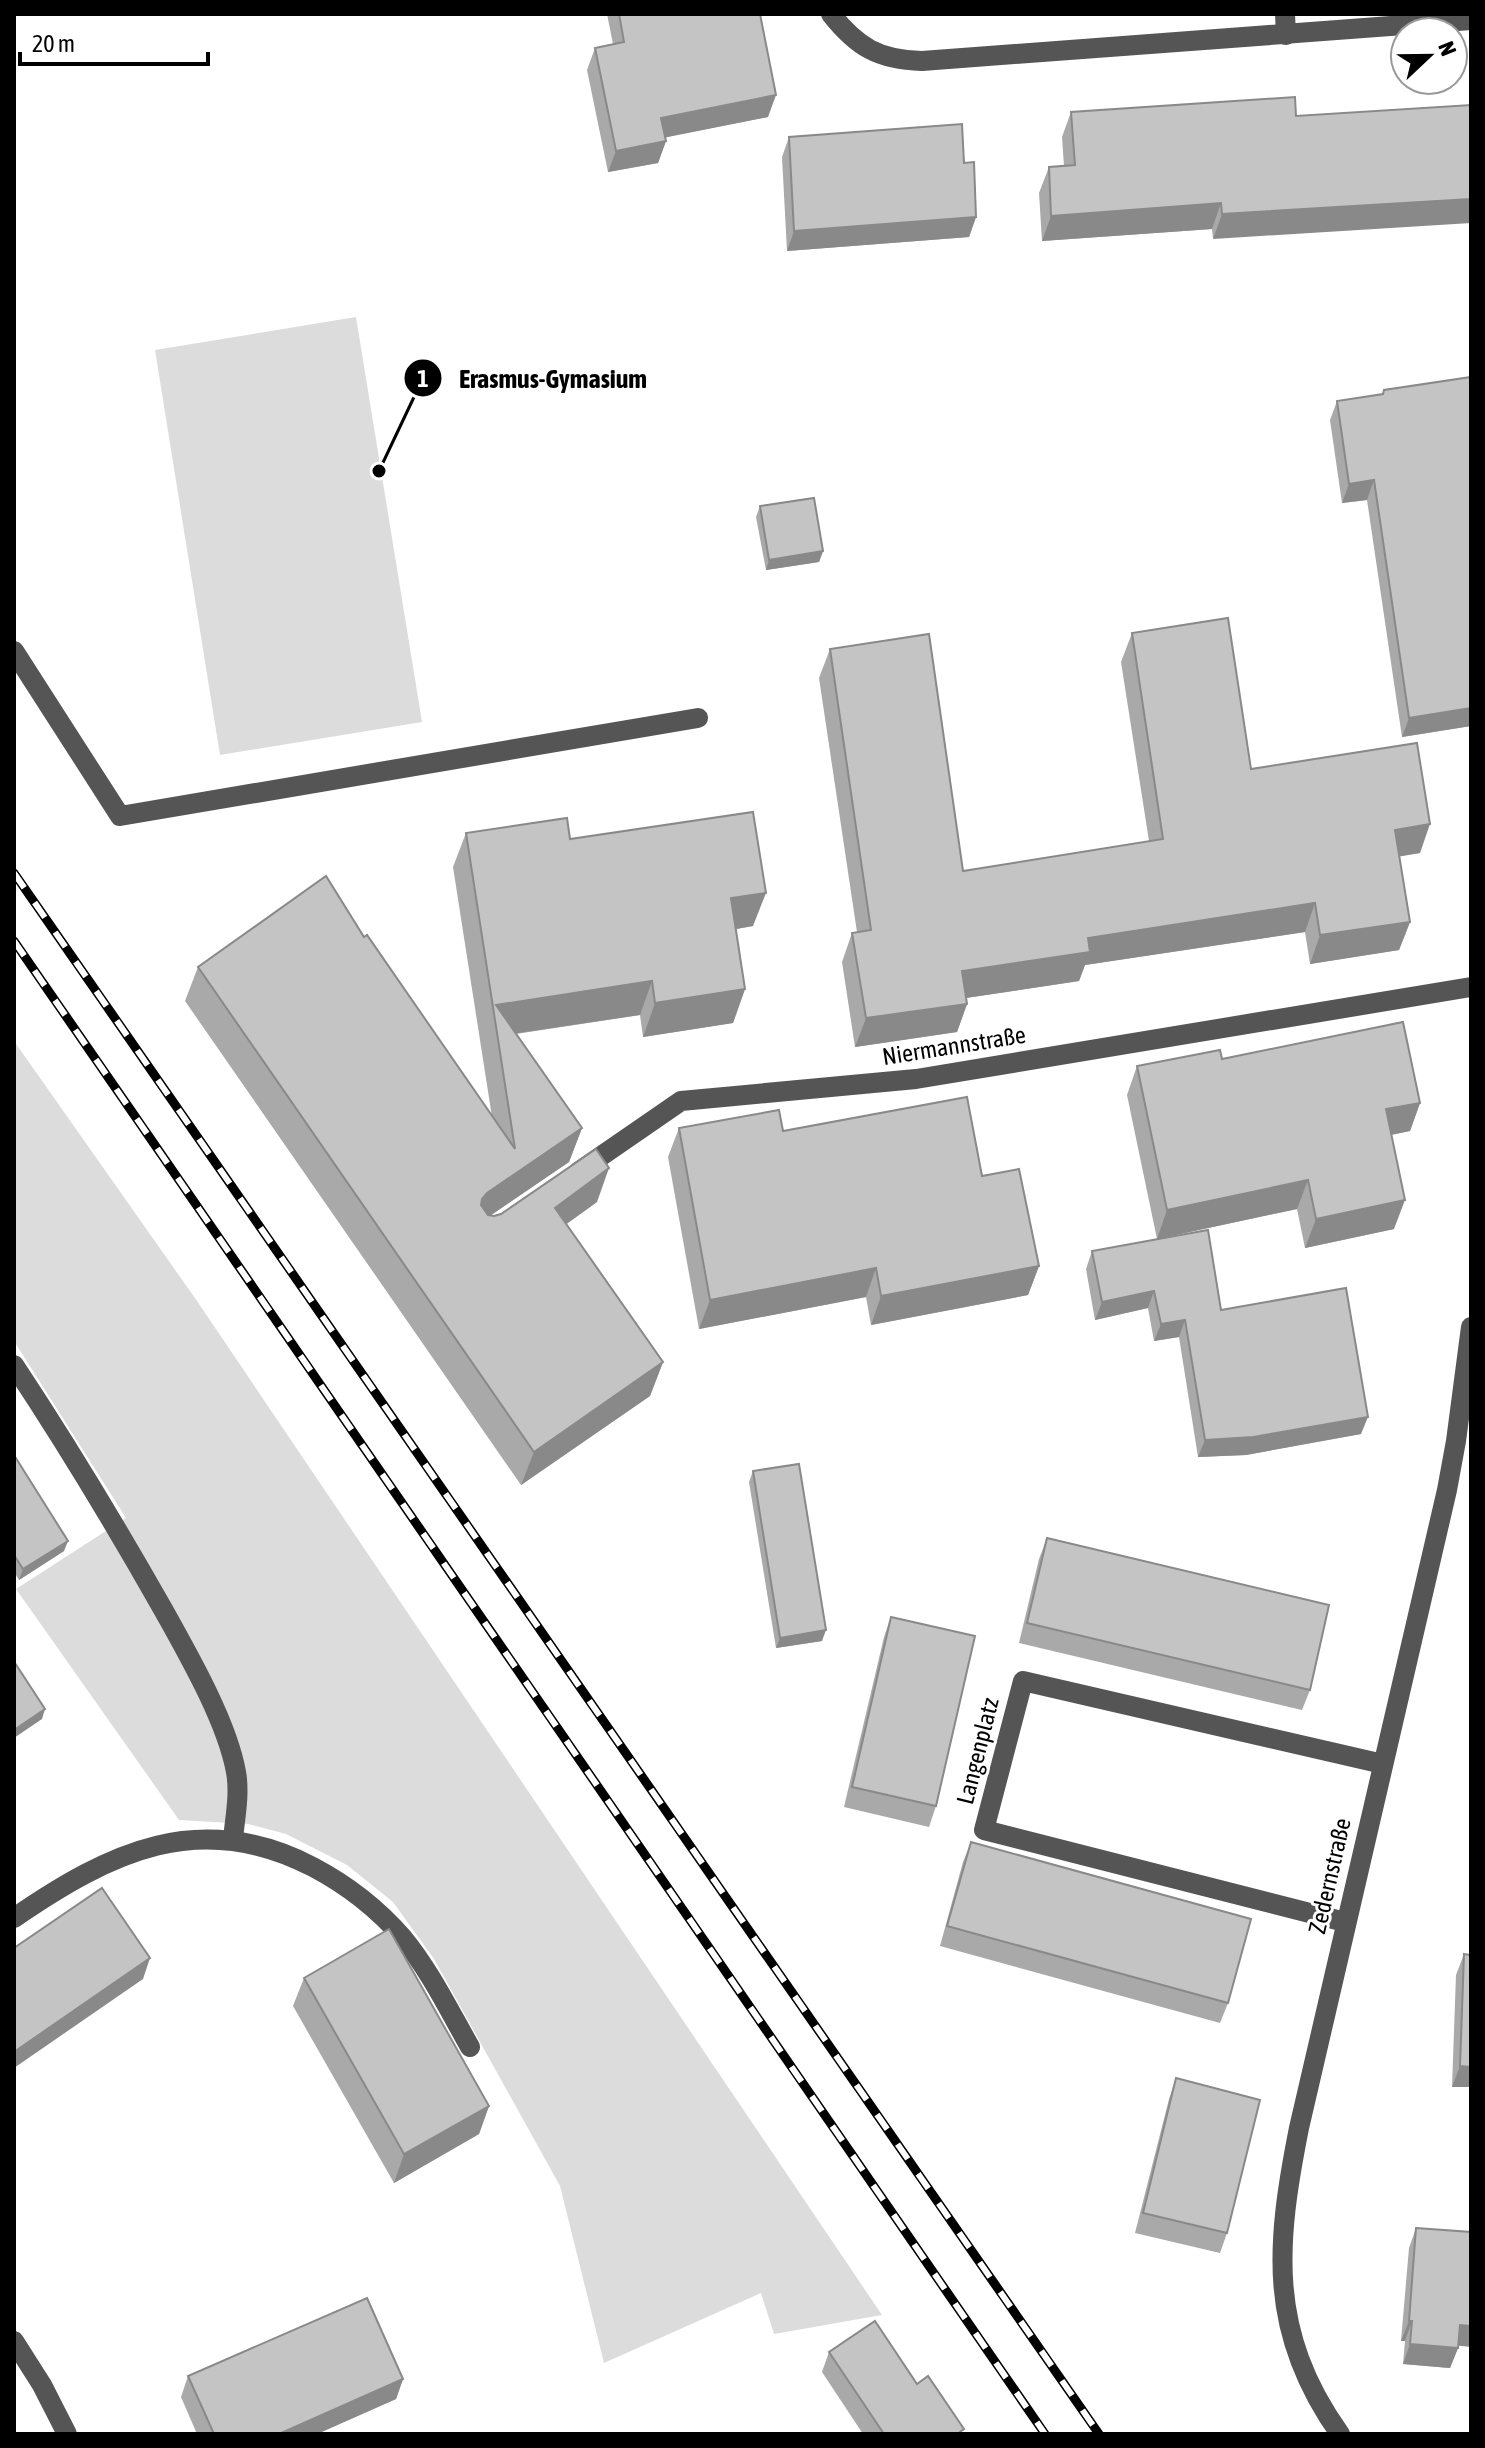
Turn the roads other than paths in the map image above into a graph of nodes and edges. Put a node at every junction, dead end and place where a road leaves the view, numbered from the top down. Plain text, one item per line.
1 (831, 14) edge
2 (1471, 20) edge
3 (1286, 24) edge
4 (14, 651) edge
5 (698, 718) dead end
6 (1471, 987) edge
7 (565, 1180) edge
8 (1471, 1327) edge
9 (14, 1365) edge
10 (1464, 1441) edge
11 (1383, 1764) junction
12 (233, 1839) junction
13 (14, 1918) edge
14 (1345, 1922) junction
15 (470, 2047) dead end
16 (14, 2341) edge
17 (67, 2434) edge
18 (1340, 2434) edge

1 - 3 street
2 - 3 street
4 - 5 street
6 - 7 street, Niermannstraße
8 - 10 street, Zedernstraße
9 - 12 street
10 - 11 street, Zedernstraße
11 - 14 street, Zedernstraße
11 - 14 street, Langenplatz
12 - 13 street
12 - 15 street
14 - 18 street, Zedernstraße
16 - 17 street

